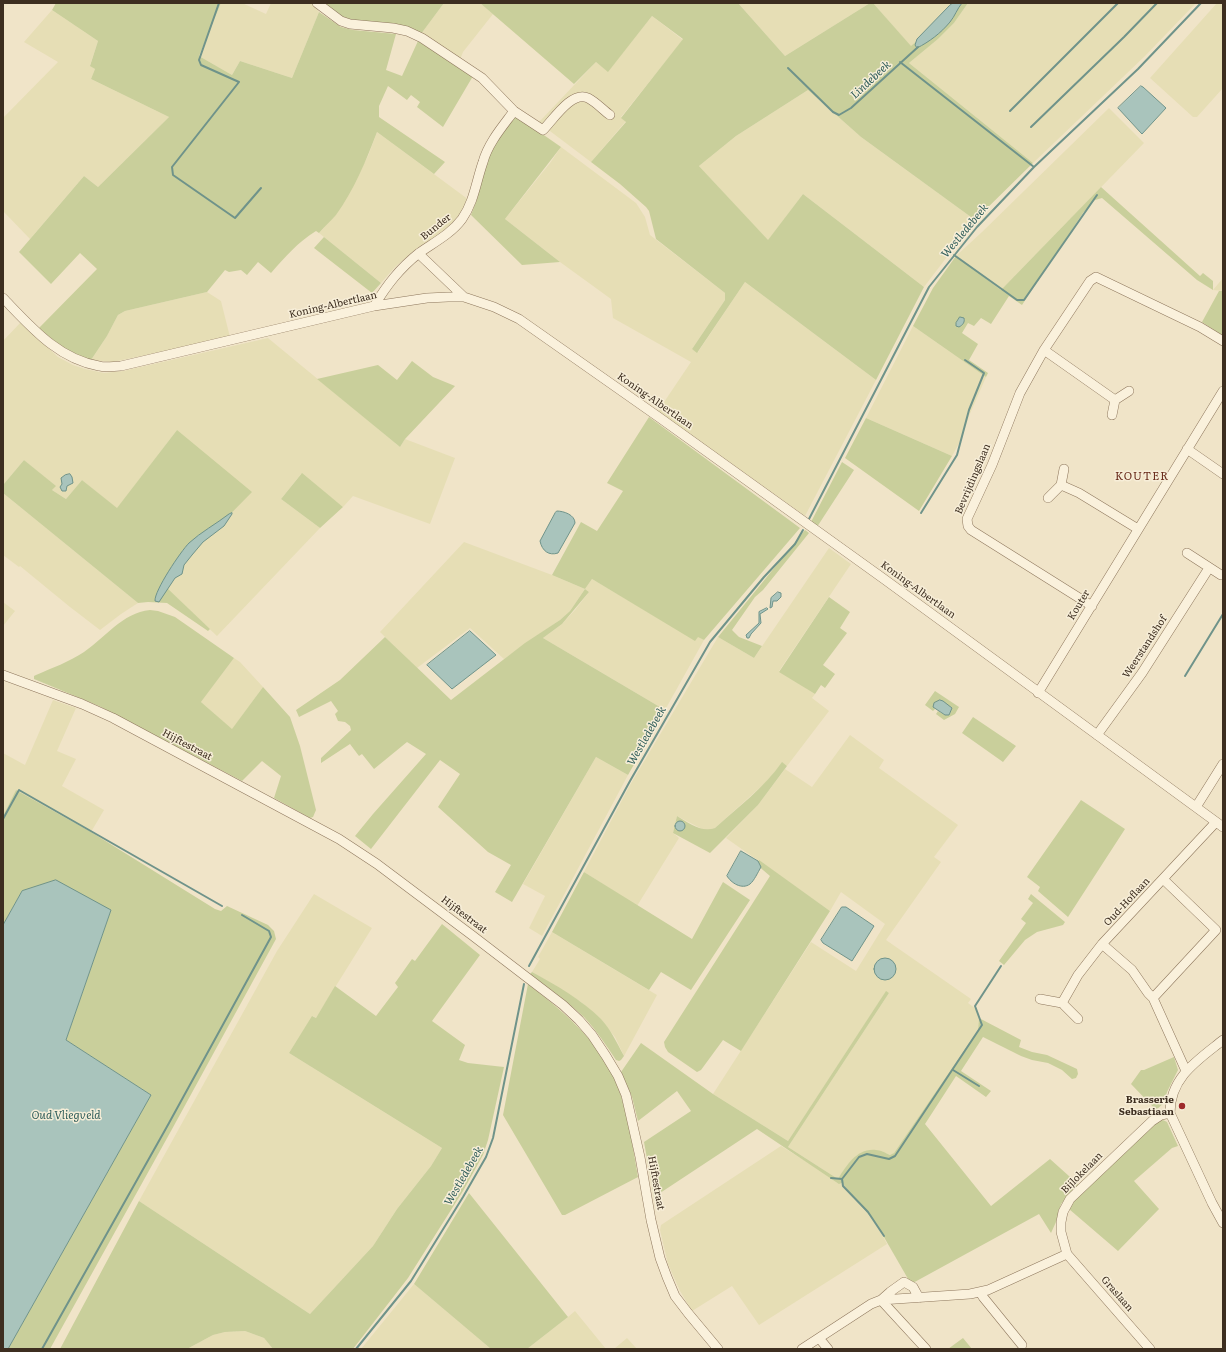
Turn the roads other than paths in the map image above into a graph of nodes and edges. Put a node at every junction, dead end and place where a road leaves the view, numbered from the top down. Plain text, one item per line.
1 (317, 3) edge
2 (514, 110) junction
3 (610, 115) dead end
4 (419, 254) junction
5 (3, 298) edge
6 (464, 298) junction
7 (374, 306) junction
8 (1223, 341) edge
9 (1044, 350) junction
10 (1129, 391) dead end
11 (1223, 392) edge
12 (1115, 400) junction
13 (1112, 415) dead end
14 (1187, 449) junction
15 (1064, 469) dead end
16 (1223, 474) edge
17 (1061, 485) junction
18 (1048, 498) dead end
19 (1138, 529) junction
20 (1187, 553) dead end
21 (1209, 568) junction
22 (1221, 574) dead end
23 (1092, 606) junction
24 (3, 675) edge
25 (1038, 693) junction
26 (1096, 735) junction
27 (1223, 764) edge
28 (1196, 807) junction
29 (1219, 825) edge
30 (1163, 880) junction
31 (1219, 933) edge
32 (1102, 944) junction
33 (1153, 998) junction
34 (1040, 999) dead end
35 (1062, 1003) junction
36 (1078, 1019) dead end
37 (1223, 1040) edge
38 (1186, 1071) junction
39 (1170, 1113) junction
40 (1223, 1223) edge
41 (1067, 1254) junction
42 (980, 1292) junction
43 (919, 1298) junction
44 (881, 1300) junction
45 (819, 1338) junction
46 (1022, 1345) dead end
47 (718, 1349) edge
48 (802, 1349) edge
49 (828, 1349) edge
50 (926, 1349) edge
51 (1150, 1349) edge

1 - 2 street
2 - 3 street
2 - 4 street, Bunder
4 - 6 street
4 - 7 street, Bunder
5 - 7 street, Koning-Albertlaan
6 - 7 street, Koning-Albertlaan
6 - 25 street, Koning-Albertlaan
8 - 9 street, Bevrijdingslaan
9 - 12 street
9 - 23 street, Bevrijdingslaan
10 - 12 street
11 - 14 street, Kouter
12 - 13 street
14 - 16 street
14 - 19 street, Kouter
15 - 17 street
17 - 18 street
17 - 19 street
19 - 23 street, Kouter
20 - 21 street
21 - 22 street
21 - 26 street, Weerstandshof
23 - 25 street, Kouter
24 - 47 street, Hijftestraat
25 - 26 street, Koning-Albertlaan
26 - 28 street, Koning-Albertlaan
27 - 28 street
28 - 29 street, Koning-Albertlaan
29 - 30 street, Oud-Hoflaan
30 - 31 street
30 - 32 street, Oud-Hoflaan
31 - 33 street
32 - 33 street
32 - 35 street, Oud-Hoflaan
33 - 38 street
34 - 35 street
35 - 36 street
37 - 38 street
38 - 39 street
39 - 40 street
39 - 41 street, Bijlokelaan
41 - 42 street
41 - 51 street, Graslaan
42 - 43 street
42 - 46 street
43 - 44 street
43 - 44 street
44 - 45 street
44 - 50 street
45 - 48 street
45 - 49 street

